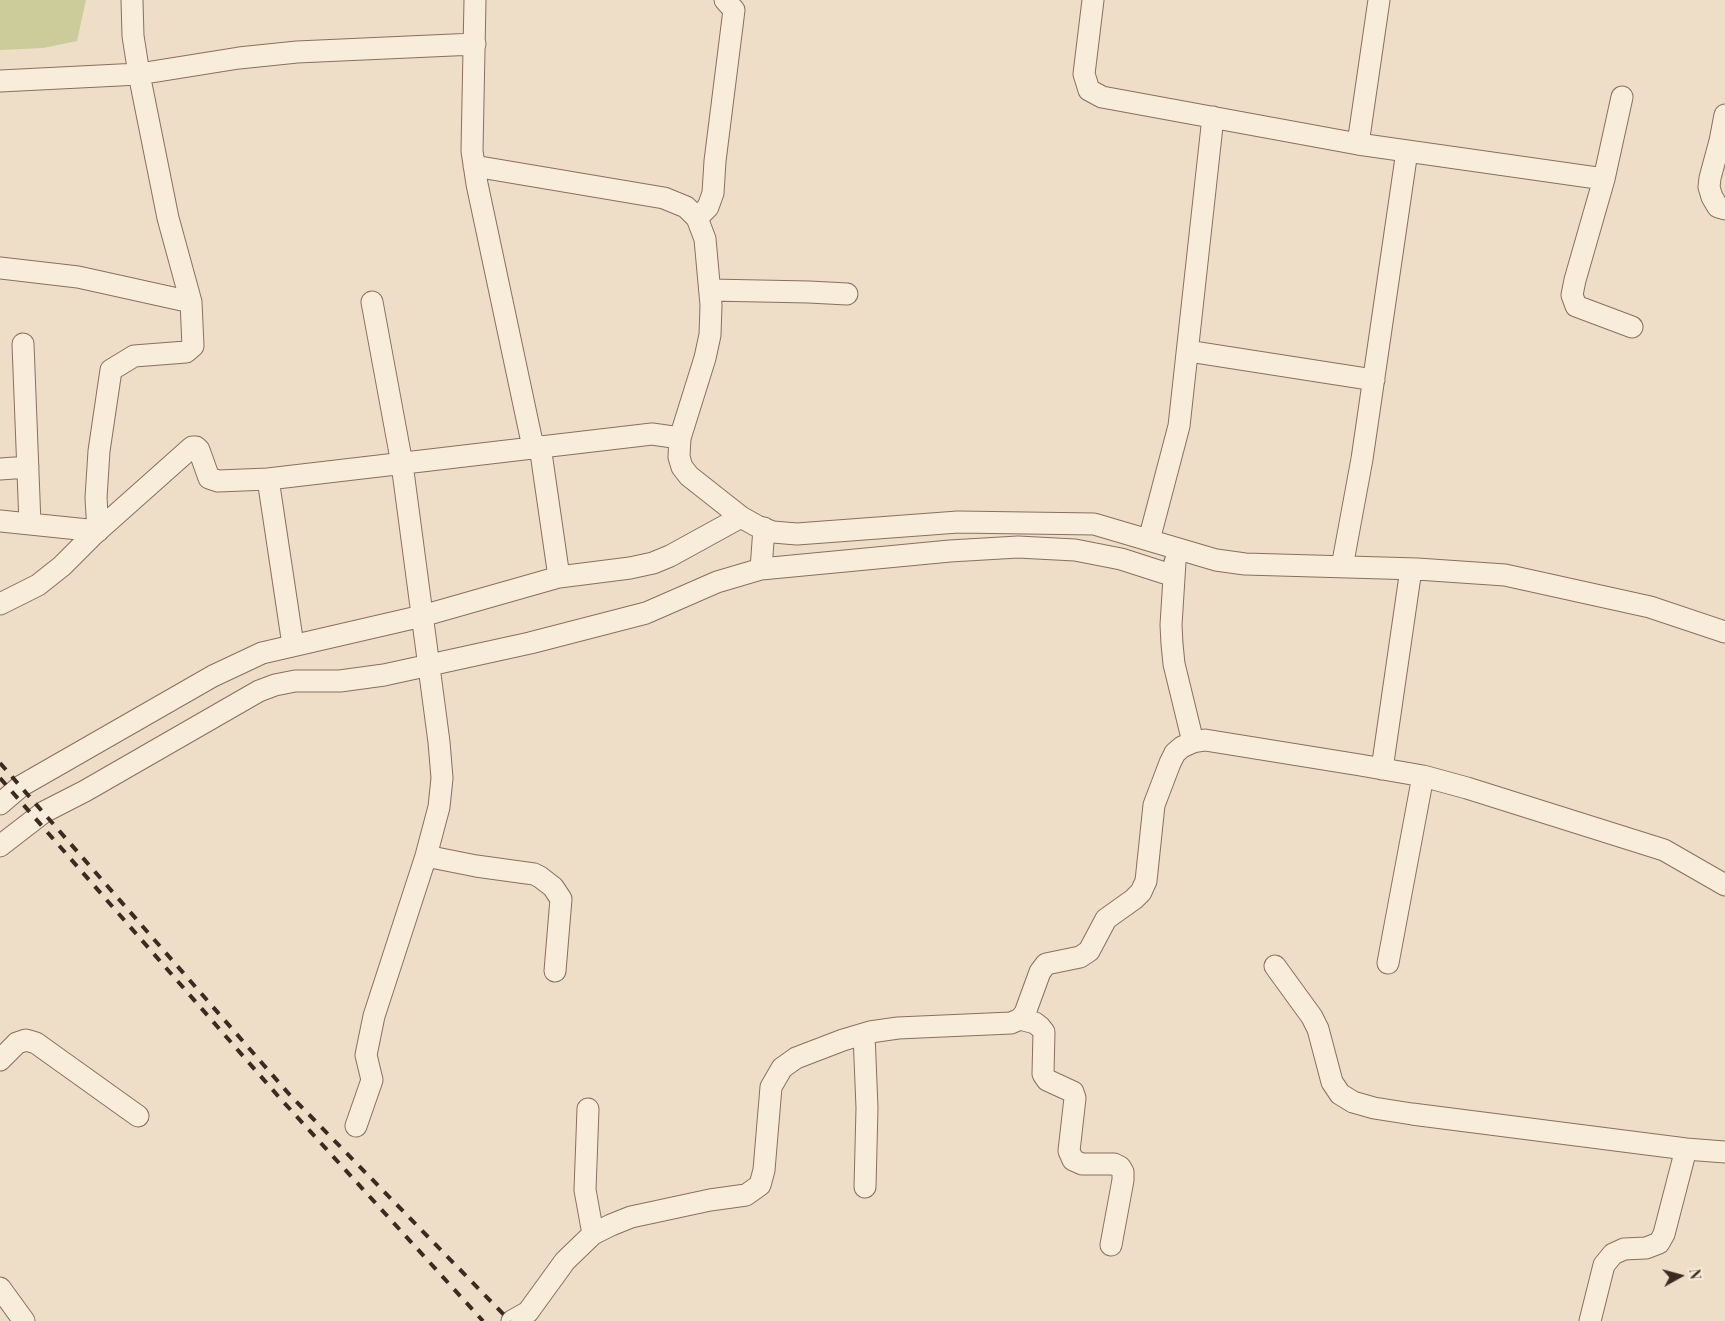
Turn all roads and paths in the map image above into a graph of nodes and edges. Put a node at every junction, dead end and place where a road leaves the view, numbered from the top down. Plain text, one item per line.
1 (132, 0) edge
2 (475, 0) edge
3 (724, 0) edge
4 (1093, 0) edge
5 (1379, 0) edge
6 (475, 44) junction
7 (139, 74) junction
8 (0, 81) edge
9 (1622, 97) dead end
10 (1725, 115) edge
11 (1213, 117) junction
12 (1358, 144) junction
13 (1407, 151) junction
14 (474, 166) junction
15 (1604, 179) junction
16 (1725, 210) edge
17 (697, 218) junction
18 (0, 268) edge
19 (710, 290) junction
20 (847, 294) dead end
21 (191, 302) junction
22 (372, 302) dead end
23 (1632, 327) dead end
24 (23, 344) dead end
25 (1188, 351) junction
26 (1374, 380) junction
27 (680, 438) junction
28 (536, 447) junction
29 (402, 464) junction
30 (28, 467) junction
31 (0, 469) edge
32 (268, 479) junction
33 (741, 517) junction
34 (0, 521) edge
35 (30, 524) junction
36 (98, 531) junction
37 (1149, 540) junction
38 (1176, 549) junction
39 (762, 552) junction
40 (1342, 567) junction
41 (1411, 569) junction
42 (1174, 576) junction
43 (559, 577) junction
44 (0, 604) edge
45 (1725, 632) edge
46 (426, 641) junction
47 (293, 645) junction
48 (1193, 742) junction
49 (1382, 769) junction
50 (1423, 776) junction
51 (0, 804) edge
52 (0, 846) edge
53 (426, 856) junction
54 (1725, 885) edge
55 (1388, 963) dead end
56 (1275, 966) dead end
57 (555, 971) dead end
58 (1020, 1019) junction
59 (864, 1034) junction
60 (0, 1060) edge
61 (588, 1109) dead end
62 (138, 1116) dead end
63 (356, 1126) dead end
64 (1686, 1149) junction
65 (1725, 1152) edge
66 (865, 1187) dead end
67 (593, 1234) junction
68 (1111, 1246) dead end
69 (0, 1288) edge
70 (526, 1318) edge
71 (24, 1321) edge
72 (1590, 1321) edge

1 - 7 street
2 - 6 street
3 - 17 street
4 - 11 street
5 - 12 street
6 - 7 street
6 - 14 street
7 - 8 street
7 - 21 street
9 - 15 street
10 - 16 street
11 - 12 street
11 - 25 street
12 - 13 street
13 - 15 street
13 - 26 street
14 - 17 street
14 - 28 street
15 - 23 street
17 - 19 street
18 - 21 street
19 - 20 street
19 - 27 street
21 - 36 street
22 - 29 street
24 - 30 street
25 - 26 street
25 - 37 street
26 - 40 street
27 - 28 street
27 - 33 street
28 - 29 street
28 - 43 street
29 - 32 street
29 - 46 street
30 - 31 street
30 - 35 street
32 - 36 street
32 - 47 street
33 - 39 street
33 - 43 street
34 - 35 street
35 - 36 street
36 - 44 street
37 - 38 street
37 - 39 street
38 - 40 street
38 - 42 street
39 - 42 street
39 - 46 street
40 - 41 street
41 - 45 street
41 - 49 street
42 - 48 street
43 - 46 street
46 - 47 street
46 - 52 street
46 - 53 street
47 - 51 street
48 - 49 street
48 - 58 street
49 - 50 street
50 - 54 street
50 - 55 street
53 - 57 street
53 - 63 street
56 - 64 street
58 - 59 street
58 - 68 street
59 - 66 street
59 - 67 street
60 - 62 street
61 - 67 street
64 - 65 street
64 - 72 street
67 - 70 street
69 - 71 street

